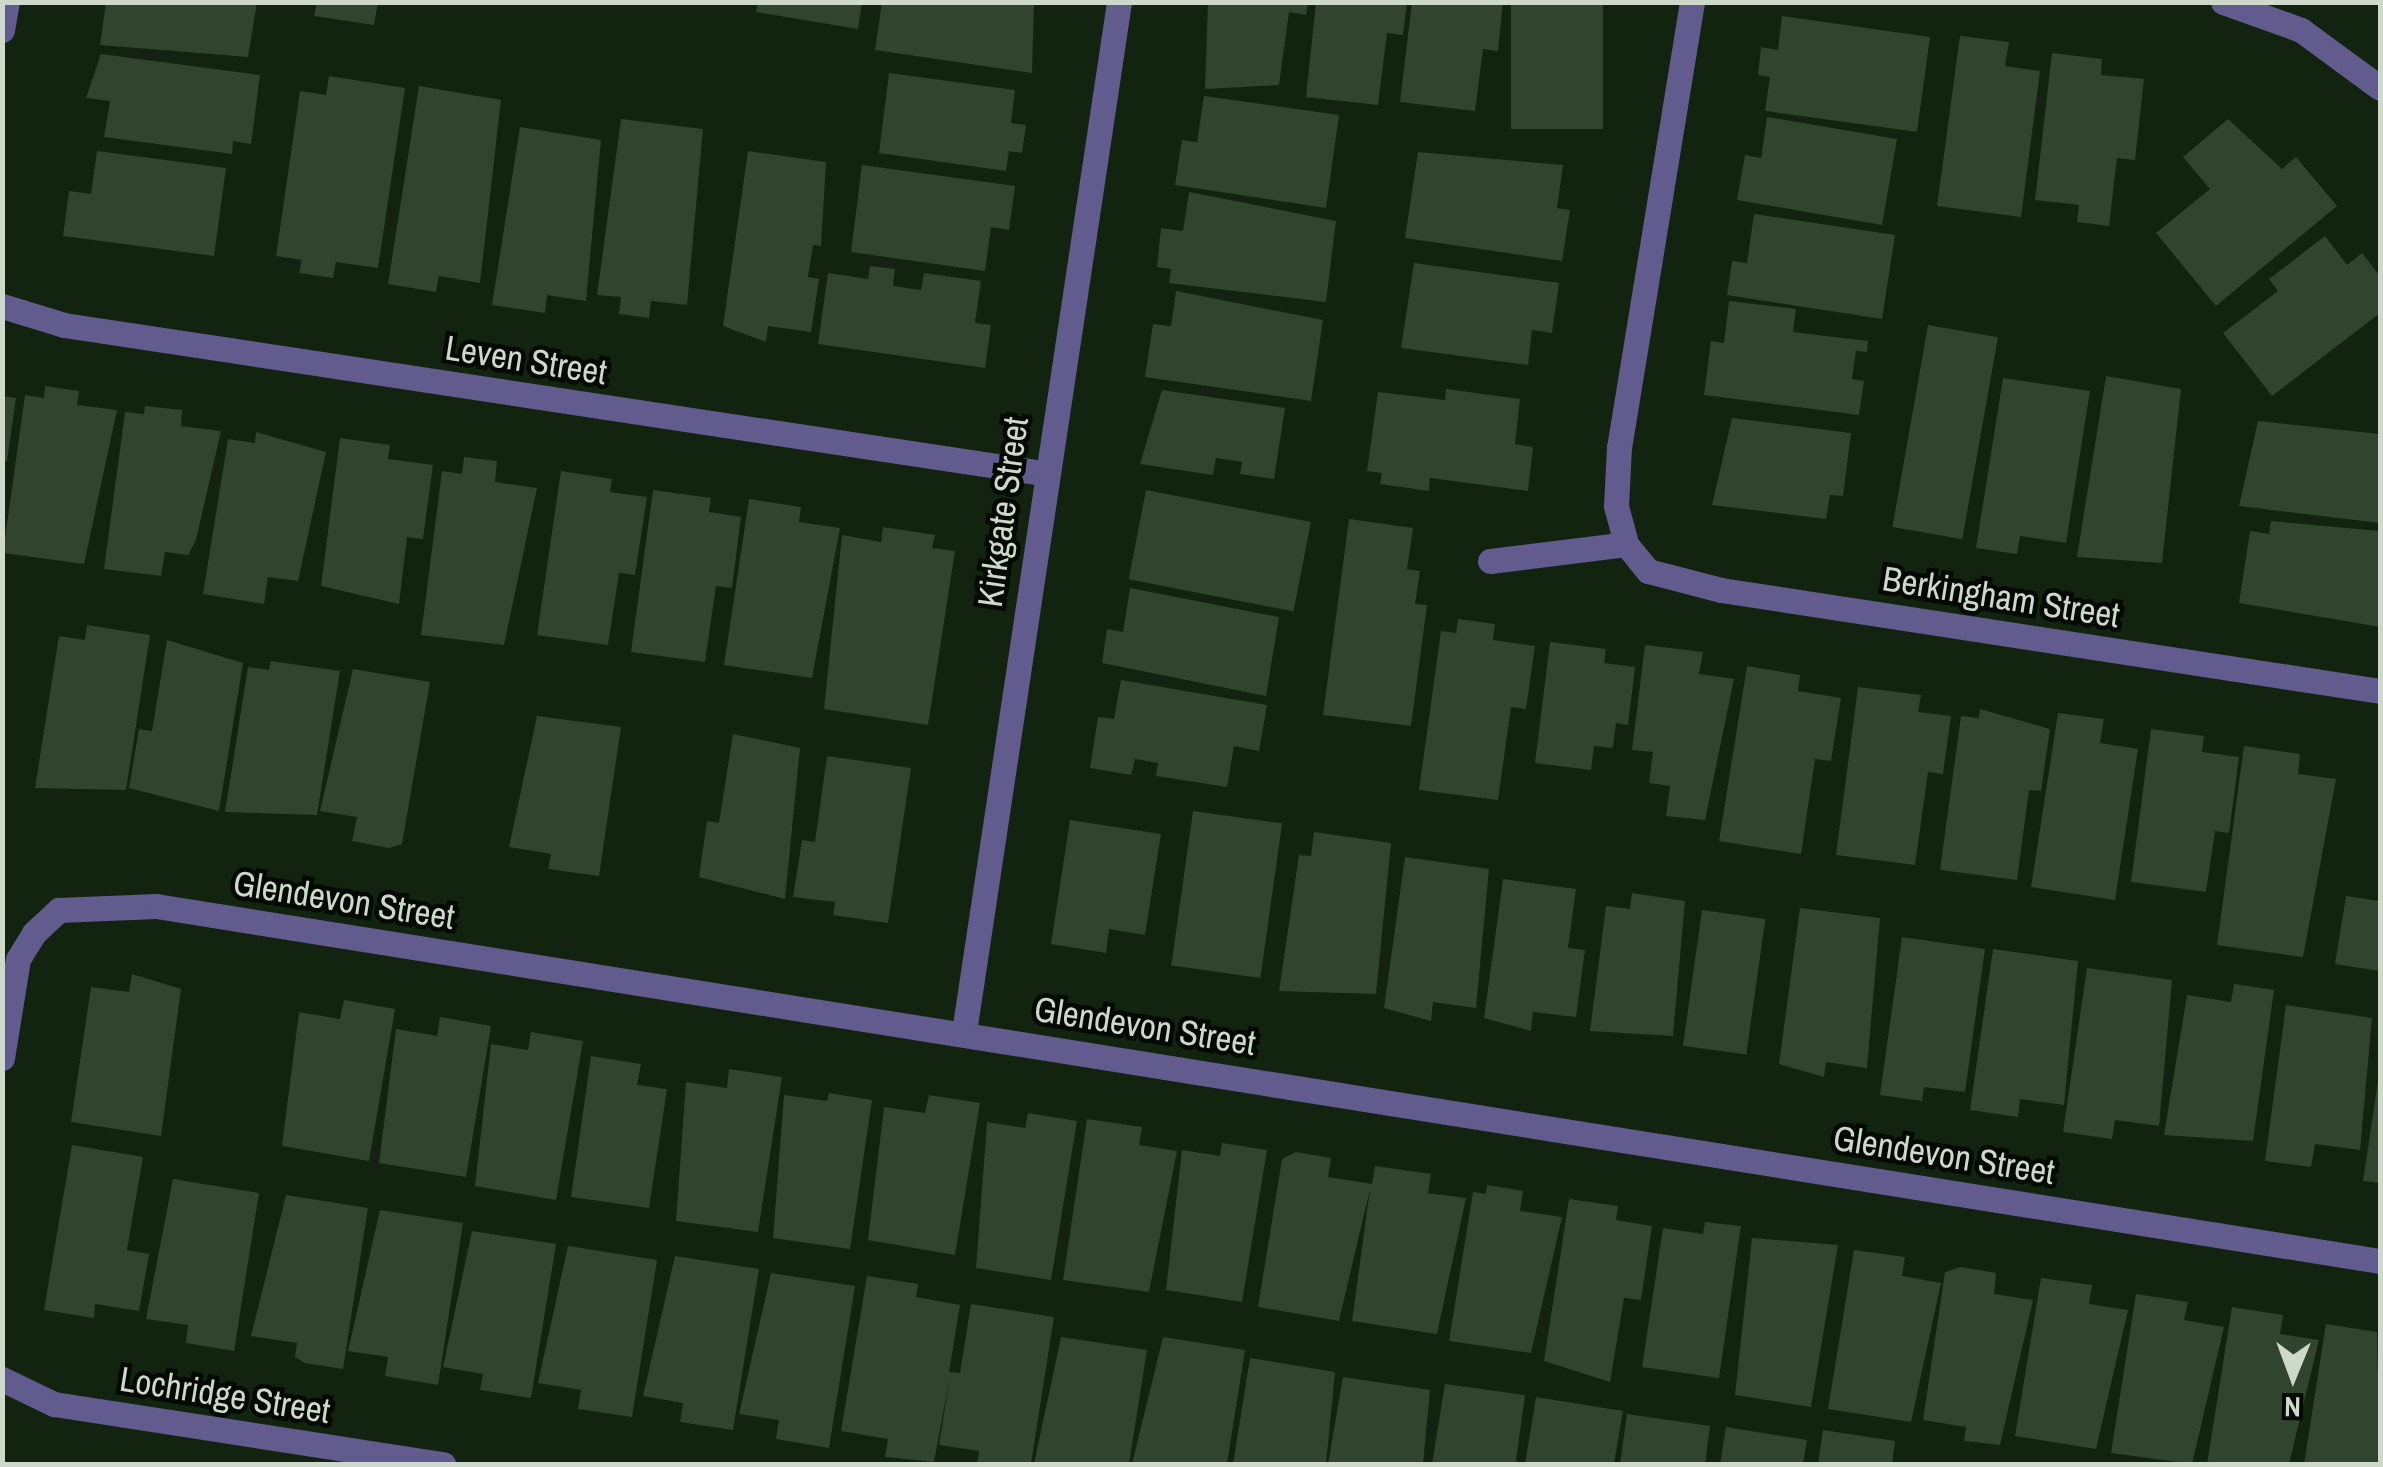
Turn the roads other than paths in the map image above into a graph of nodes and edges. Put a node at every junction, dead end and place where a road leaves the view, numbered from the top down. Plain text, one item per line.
1 (7, 2) edge
2 (1120, 2) edge
3 (1692, 2) edge
4 (2223, 2) edge
5 (2, 30) edge
6 (2380, 88) edge
7 (2, 306) edge
8 (1042, 474) junction
9 (1626, 544) junction
10 (1490, 561) dead end
11 (2380, 690) edge
12 (964, 1032) junction
13 (2, 1058) edge
14 (2380, 1261) edge
15 (2, 1379) edge
16 (430, 1464) edge

1 - 5 street
2 - 8 street, Kirkgate Street
3 - 9 street
4 - 6 street
7 - 8 street, Leven Street
8 - 12 street, Kirkgate Street
9 - 10 street
9 - 11 street, Berkingham Street
12 - 13 street, Glendevon Street
12 - 14 street, Glendevon Street
15 - 16 street, Lochridge Street

